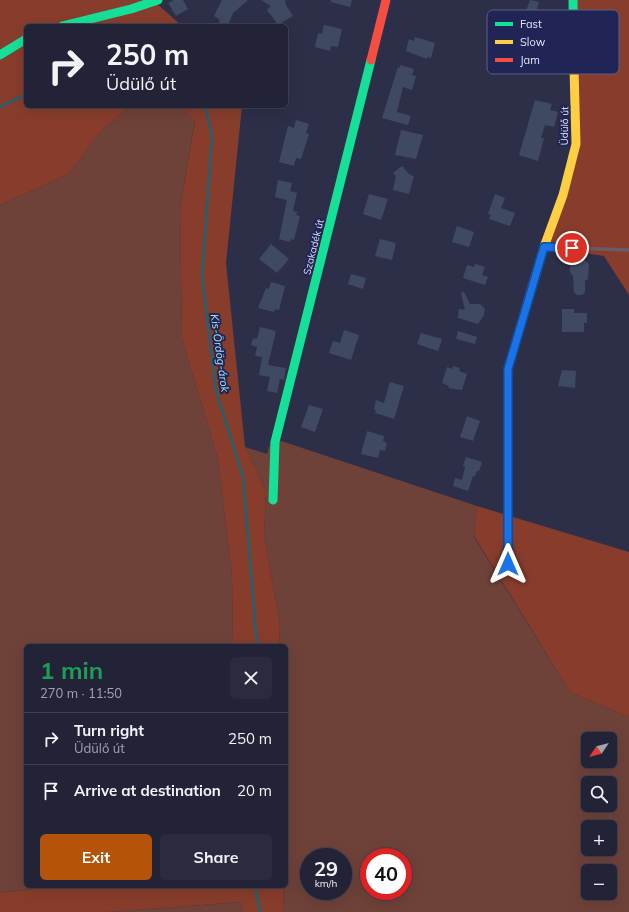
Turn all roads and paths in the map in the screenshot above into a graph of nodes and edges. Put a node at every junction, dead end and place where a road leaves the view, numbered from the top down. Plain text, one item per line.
1 (158, 0) edge
2 (386, 0) edge
3 (573, 0) edge
4 (573, 10) edge
5 (70, 24) edge
6 (24, 41) edge
7 (0, 55) edge
8 (575, 74) edge
9 (544, 247) junction
10 (629, 250) edge
11 (272, 500) dead end
12 (508, 564) dead end

1 - 5 street
2 - 11 street, Szakadék út
3 - 4 street, Üdülő út
6 - 7 street
8 - 9 street, Üdülő út
9 - 10 lane
9 - 12 street, Üdülő út

